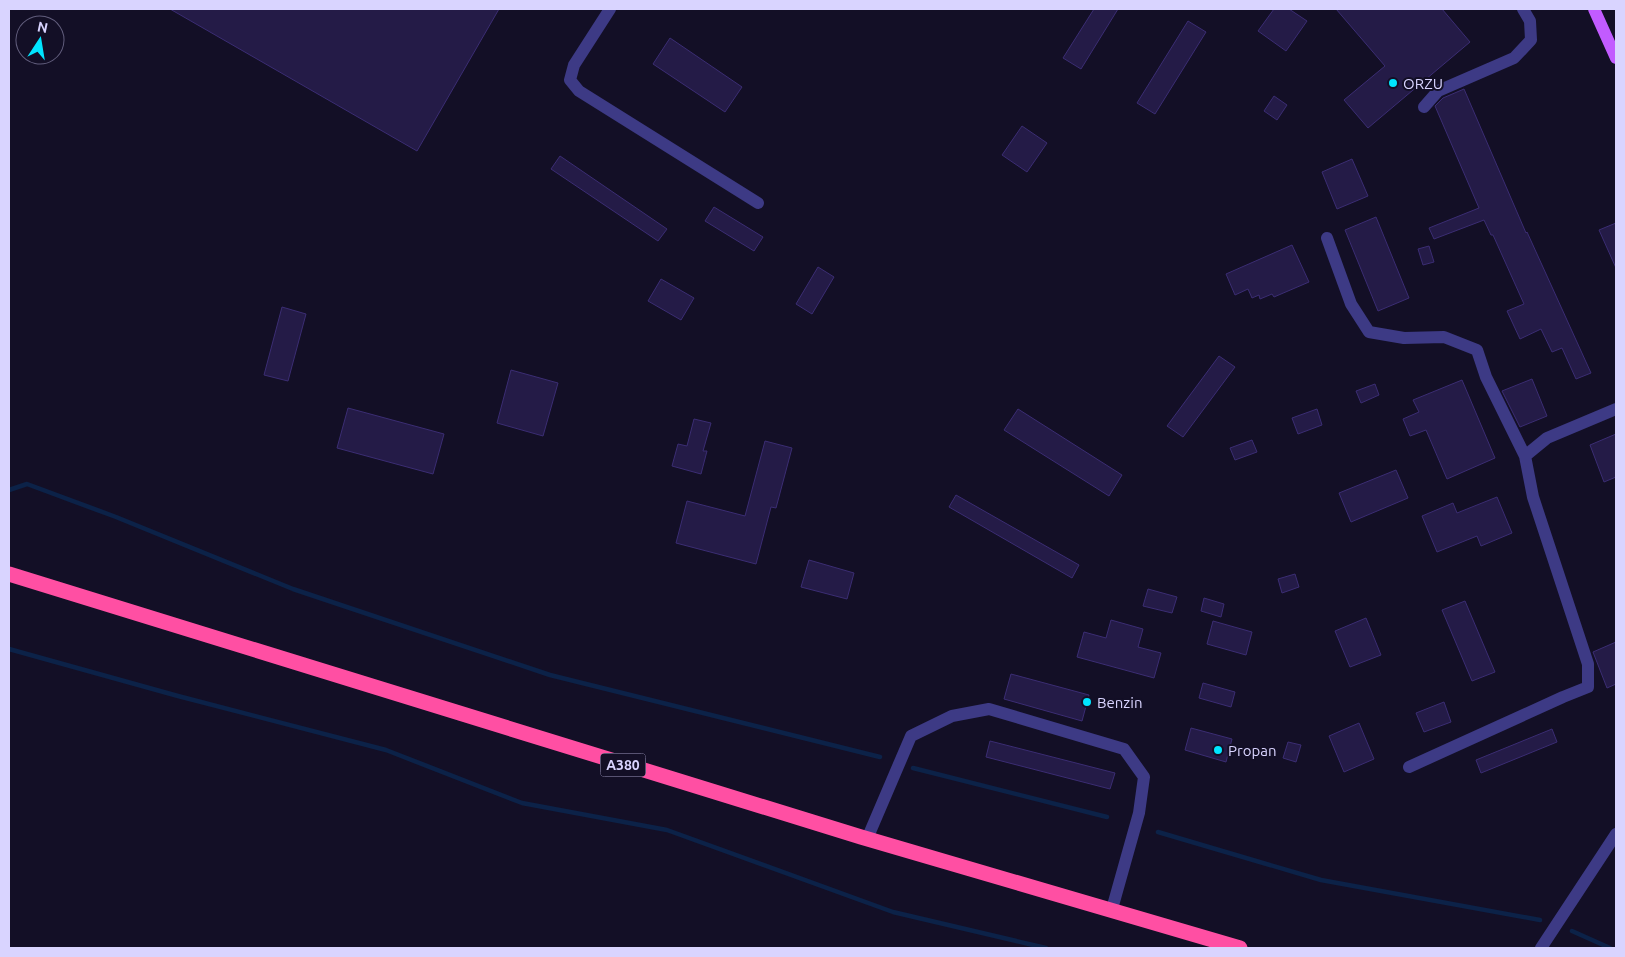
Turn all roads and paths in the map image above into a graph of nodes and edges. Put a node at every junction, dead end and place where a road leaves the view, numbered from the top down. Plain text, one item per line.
1 (610, 9) edge
2 (1523, 9) edge
3 (1594, 9) edge
4 (1616, 58) edge
5 (1424, 107) dead end
6 (758, 202) dead end
7 (1327, 238) dead end
8 (1616, 409) edge
9 (1525, 456) junction
10 (9, 574) edge
11 (1409, 767) dead end
12 (1616, 834) edge
13 (867, 839) junction
14 (1112, 909) junction
15 (1240, 948) edge
16 (1540, 948) edge

1 - 6 lane
2 - 5 lane
3 - 4 main road
7 - 9 lane
8 - 9 lane
9 - 11 lane
10 - 13 highway, A380
12 - 16 lane
13 - 14 highway, A380
13 - 14 lane
14 - 15 highway, A380

